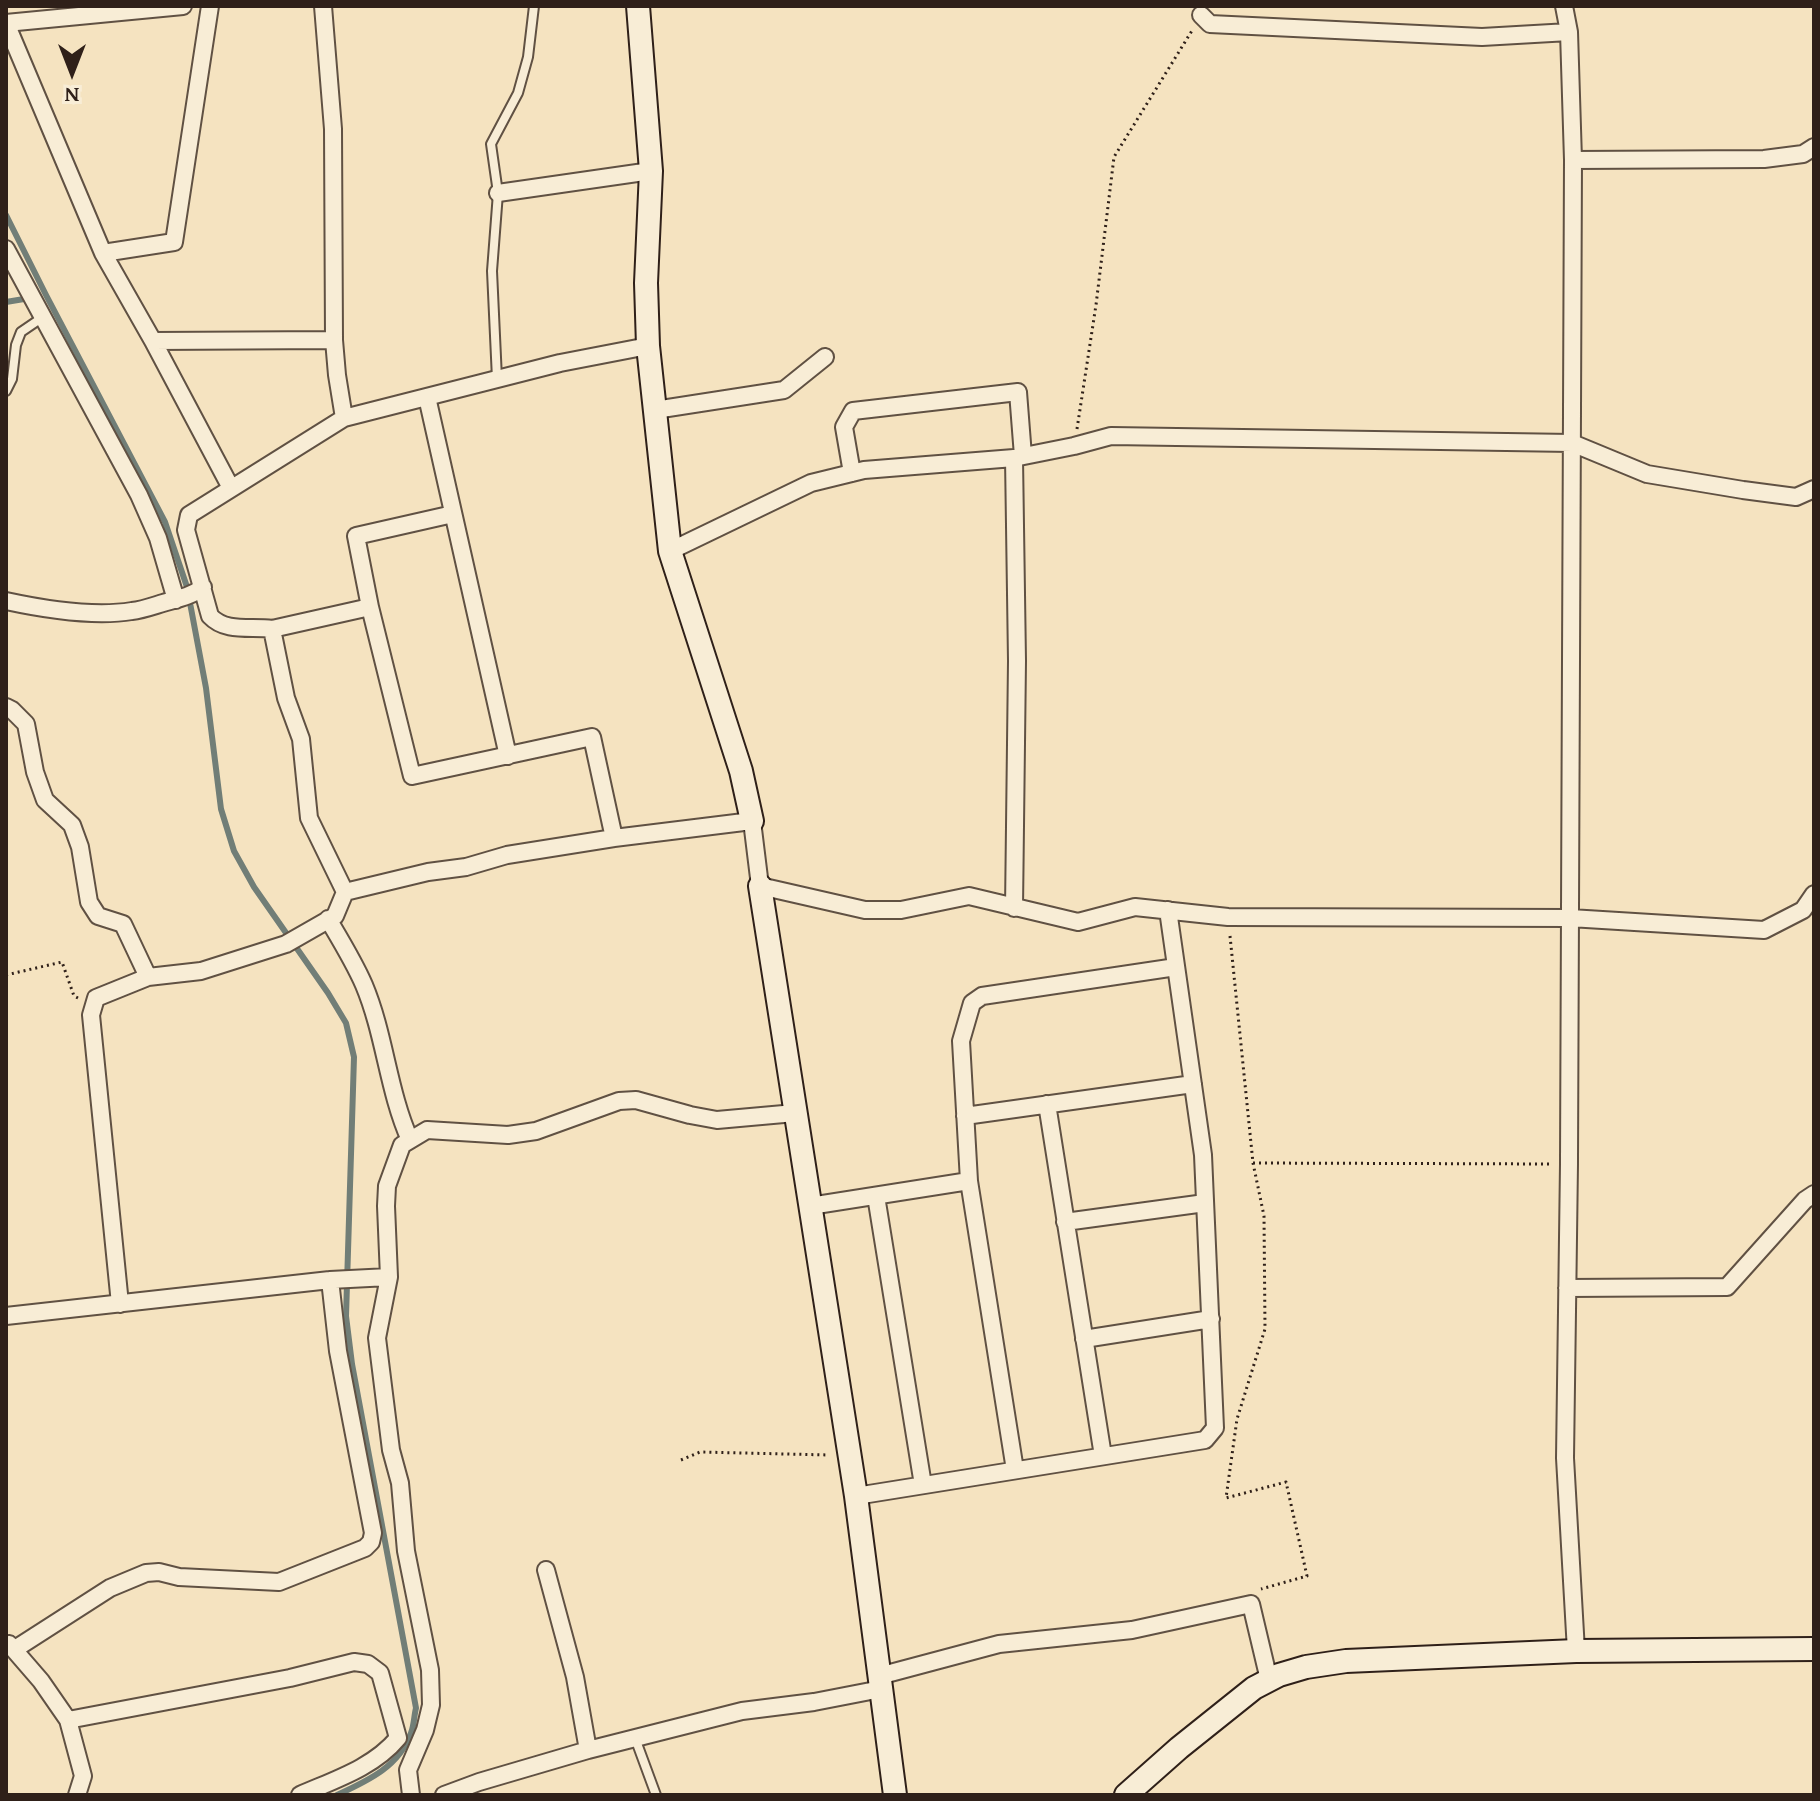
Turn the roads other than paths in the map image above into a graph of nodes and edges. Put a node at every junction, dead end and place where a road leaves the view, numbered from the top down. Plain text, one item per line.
1 (183, 6) edge
2 (210, 6) edge
3 (323, 6) edge
4 (534, 6) edge
5 (638, 6) edge
6 (1564, 6) edge
7 (108, 9) edge
8 (1201, 15) road end
9 (1569, 32) junction
10 (1814, 147) edge
11 (1573, 160) junction
12 (651, 171) junction
13 (498, 193) junction
14 (6, 249) edge
15 (103, 253) junction
16 (43, 317) junction
17 (334, 340) junction
18 (153, 341) junction
19 (648, 346) junction
20 (825, 357) dead end
21 (497, 379) junction
22 (6, 391) edge
23 (427, 397) junction
24 (655, 410) junction
25 (344, 418) junction
26 (1572, 443) junction
27 (1018, 457) junction
28 (852, 473) junction
29 (231, 488) junction
30 (1814, 489) edge
31 (453, 514) junction
32 (670, 551) junction
33 (189, 594) junction
34 (6, 601) edge
35 (370, 607) junction
36 (272, 629) junction
37 (6, 707) edge
38 (508, 756) junction
39 (752, 821) junction
40 (614, 838) junction
41 (760, 886) junction
42 (345, 892) junction
43 (1814, 894) edge
44 (1014, 908) junction
45 (1168, 910) junction
46 (1570, 918) junction
47 (328, 919) junction
48 (1176, 967) junction
49 (148, 977) junction
50 (1193, 1084) junction
51 (1047, 1104) junction
52 (795, 1113) junction
53 (965, 1116) junction
54 (410, 1140) junction
55 (969, 1181) junction
56 (1814, 1194) edge
57 (876, 1196) junction
58 (1205, 1203) junction
59 (810, 1206) junction
60 (1065, 1222) junction
61 (381, 1277) junction
62 (335, 1280) junction
63 (1567, 1288) junction
64 (120, 1304) junction
65 (6, 1316) edge
66 (1211, 1319) junction
67 (1084, 1339) junction
68 (1103, 1456) junction
69 (1015, 1470) junction
70 (923, 1485) junction
71 (856, 1496) junction
72 (546, 1570) dead end
73 (10, 1646) edge
74 (1814, 1649) edge
75 (1576, 1651) junction
76 (1269, 1680) junction
77 (880, 1683) junction
78 (68, 1720) junction
79 (635, 1738) junction
80 (389, 1749) junction
81 (588, 1750) junction
82 (413, 1759) junction
83 (77, 1795) edge
84 (300, 1795) edge
85 (411, 1795) edge
86 (444, 1795) edge
87 (656, 1795) edge
88 (895, 1795) edge
89 (1126, 1795) edge

1 - 7 street
2 - 15 street
3 - 17 street
4 - 13 lane
5 - 12 street
6 - 9 street
7 - 15 street
8 - 9 street
9 - 11 street
10 - 11 street
11 - 26 street
12 - 13 street
12 - 19 street
13 - 21 lane
14 - 16 street
15 - 18 street
16 - 22 lane
16 - 33 street
17 - 18 street
17 - 25 street
18 - 29 street
19 - 21 street
19 - 24 street
20 - 24 street
21 - 23 street
23 - 25 street
23 - 31 street
24 - 32 street
25 - 29 street
26 - 27 street
26 - 30 street
26 - 46 street
27 - 28 street
27 - 28 street
27 - 44 street
28 - 32 street
29 - 33 street
31 - 35 street
31 - 38 street
32 - 39 street
33 - 34 street
33 - 36 street
35 - 36 street
35 - 38 street
36 - 42 street
37 - 49 street
38 - 40 street
39 - 40 street
39 - 41 street
40 - 42 street
41 - 44 street
41 - 52 street
42 - 47 street
43 - 46 street
44 - 45 street
45 - 46 street
45 - 48 street
46 - 63 street
47 - 49 street
47 - 54 street
48 - 50 street
48 - 53 street
49 - 64 street
50 - 51 street
50 - 58 street
51 - 53 street
51 - 60 street
52 - 54 street
52 - 59 street
53 - 55 street
54 - 61 street
55 - 57 street
55 - 69 street
56 - 63 street
57 - 59 street
57 - 70 street
58 - 60 street
58 - 66 street
59 - 71 street
60 - 67 street
61 - 62 street
61 - 82 street
62 - 64 street
62 - 73 street
63 - 75 street
64 - 65 street
66 - 67 street
66 - 68 street
67 - 68 street
68 - 69 street
69 - 70 street
70 - 71 street
71 - 77 street
72 - 81 street
73 - 78 street
74 - 75 street
75 - 76 street
76 - 77 street
76 - 89 street
77 - 79 street
77 - 88 street
78 - 80 street
78 - 83 street
79 - 81 street
79 - 87 lane
80 - 82 street
80 - 84 street
81 - 86 street
82 - 85 street

